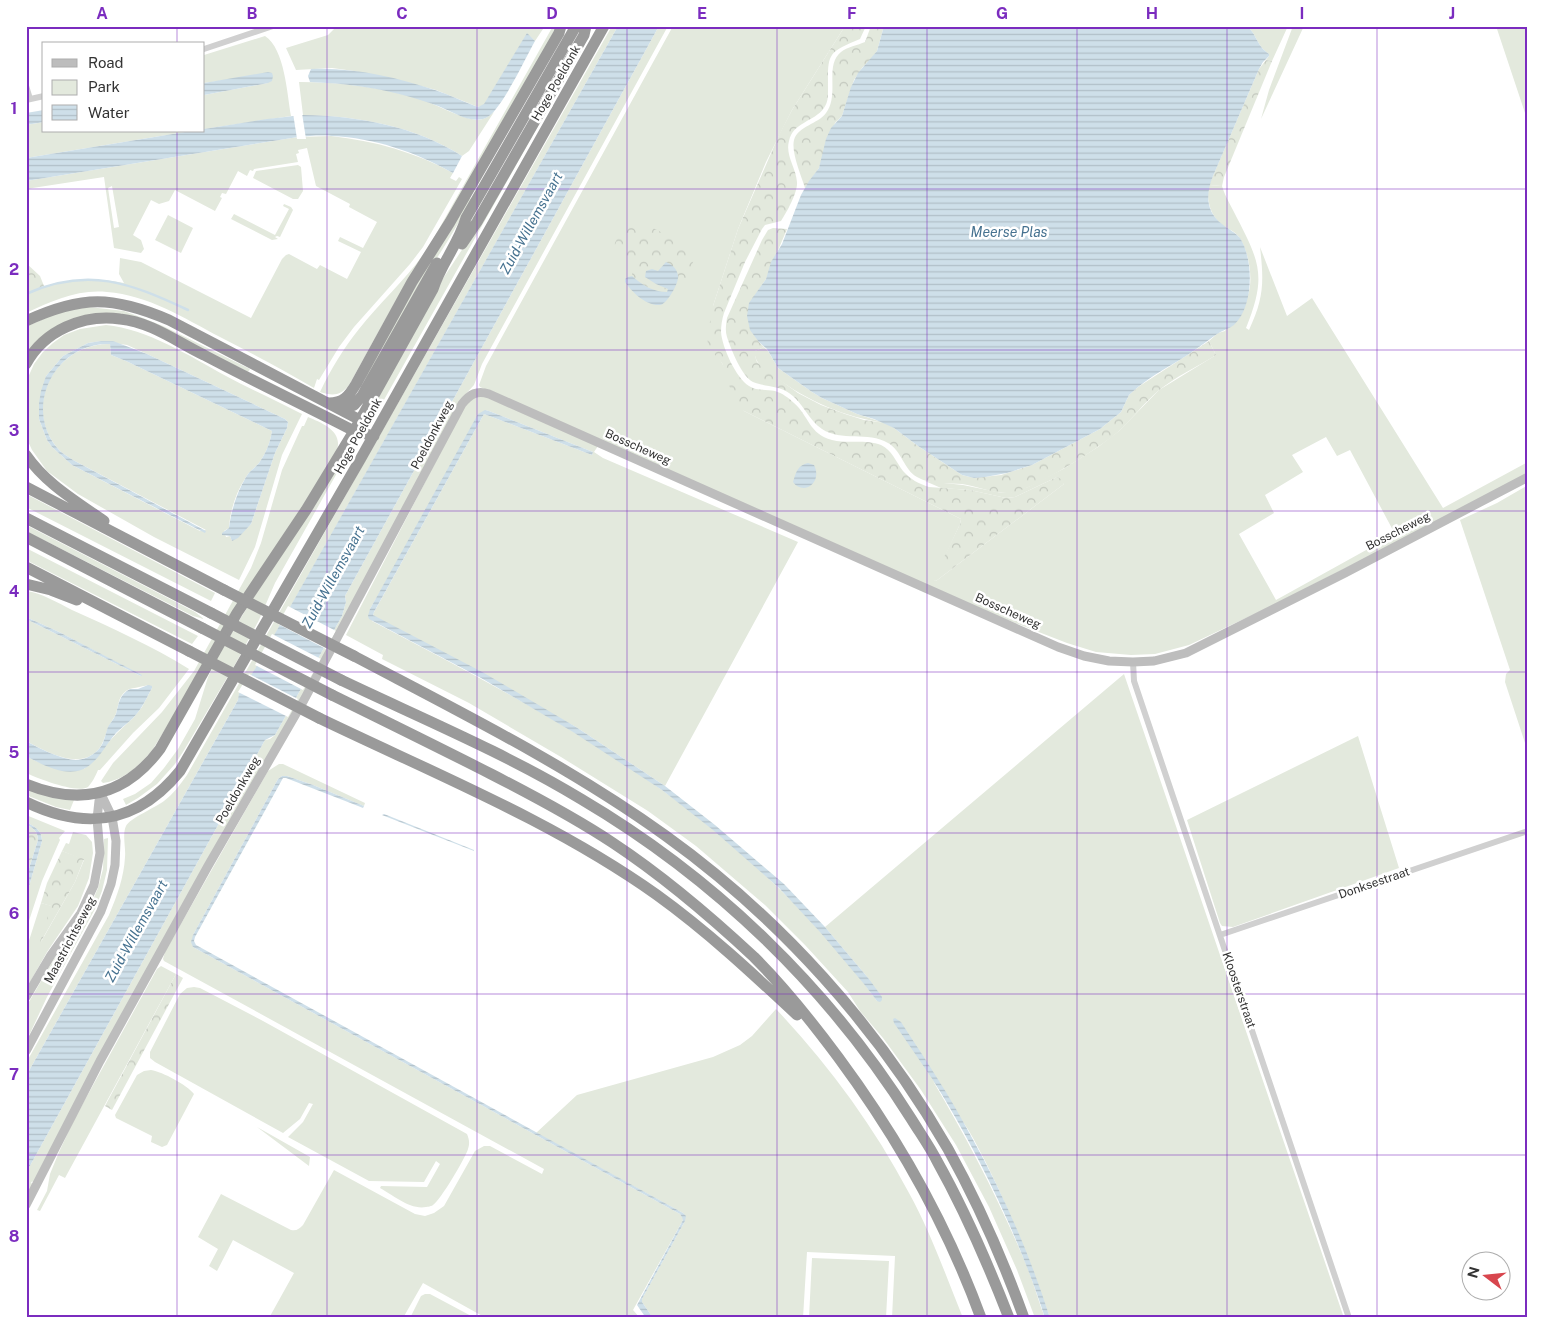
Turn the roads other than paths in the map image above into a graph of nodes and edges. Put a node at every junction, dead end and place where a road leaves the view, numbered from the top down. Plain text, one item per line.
1 (273, 26) edge
2 (561, 26) edge
3 (586, 26) edge
4 (597, 26) edge
5 (604, 26) edge
6 (574, 31) edge
7 (594, 43) junction
8 (205, 49) edge
9 (26, 86) edge
10 (42, 96) edge
11 (28, 99) edge
12 (466, 218) junction
13 (433, 289) junction
14 (26, 321) edge
15 (26, 364) edge
16 (477, 392) joint
17 (329, 403) junction
18 (341, 410) junction
19 (360, 420) junction
20 (354, 431) junction
21 (374, 436) junction
22 (26, 455) edge
23 (1528, 477) edge
24 (26, 487) edge
25 (26, 518) edge
26 (26, 537) edge
27 (132, 542) junction
28 (26, 567) edge
29 (26, 584) edge
30 (132, 622) junction
31 (1133, 662) junction
32 (26, 784) edge
33 (100, 792) junction
34 (26, 802) edge
35 (112, 817) junction
36 (97, 819) junction
37 (1528, 831) edge
38 (1220, 935) junction
39 (26, 997) edge
40 (826, 1042) junction
41 (26, 1051) edge
42 (26, 1205) edge
43 (981, 1318) edge
44 (1009, 1318) edge
45 (1024, 1318) edge
46 (1349, 1318) edge

1 - 8 street
2 - 17 highway
3 - 13 highway
4 - 7 highway
5 - 7 highway, Hoge Poeldonk
6 - 12 highway, Hoge Poeldonk
7 - 21 highway, Hoge Poeldonk
9 - 11 street
10 - 11 street
12 - 13 highway, Hoge Poeldonk
12 - 18 highway
13 - 19 highway, Hoge Poeldonk
14 - 17 highway
15 - 20 highway
16 - 31 street, Bosscheweg
16 - 42 street, Poeldonkweg
17 - 18 highway
18 - 19 highway
19 - 20 highway, Hoge Poeldonk
19 - 21 highway
20 - 21 highway
20 - 33 highway, Hoge Poeldonk
21 - 35 highway, Hoge Poeldonk
22 - 27 highway
23 - 31 street, Bosscheweg
24 - 27 highway
25 - 44 highway, bridge
26 - 40 highway, bridge
27 - 45 highway, bridge
28 - 30 highway
29 - 30 highway
30 - 40 highway, bridge
31 - 38 street, Kloosterstraat
32 - 33 highway, Hoge Poeldonk
33 - 35 street, Maastrichtseweg
33 - 36 street, Maastrichtseweg
34 - 36 highway, Hoge Poeldonk
35 - 36 highway, Hoge Poeldonk
35 - 41 street, Maastrichtseweg
36 - 39 street, Maastrichtseweg
37 - 38 street, Donksestraat
38 - 46 street, Kloosterstraat
40 - 43 highway

